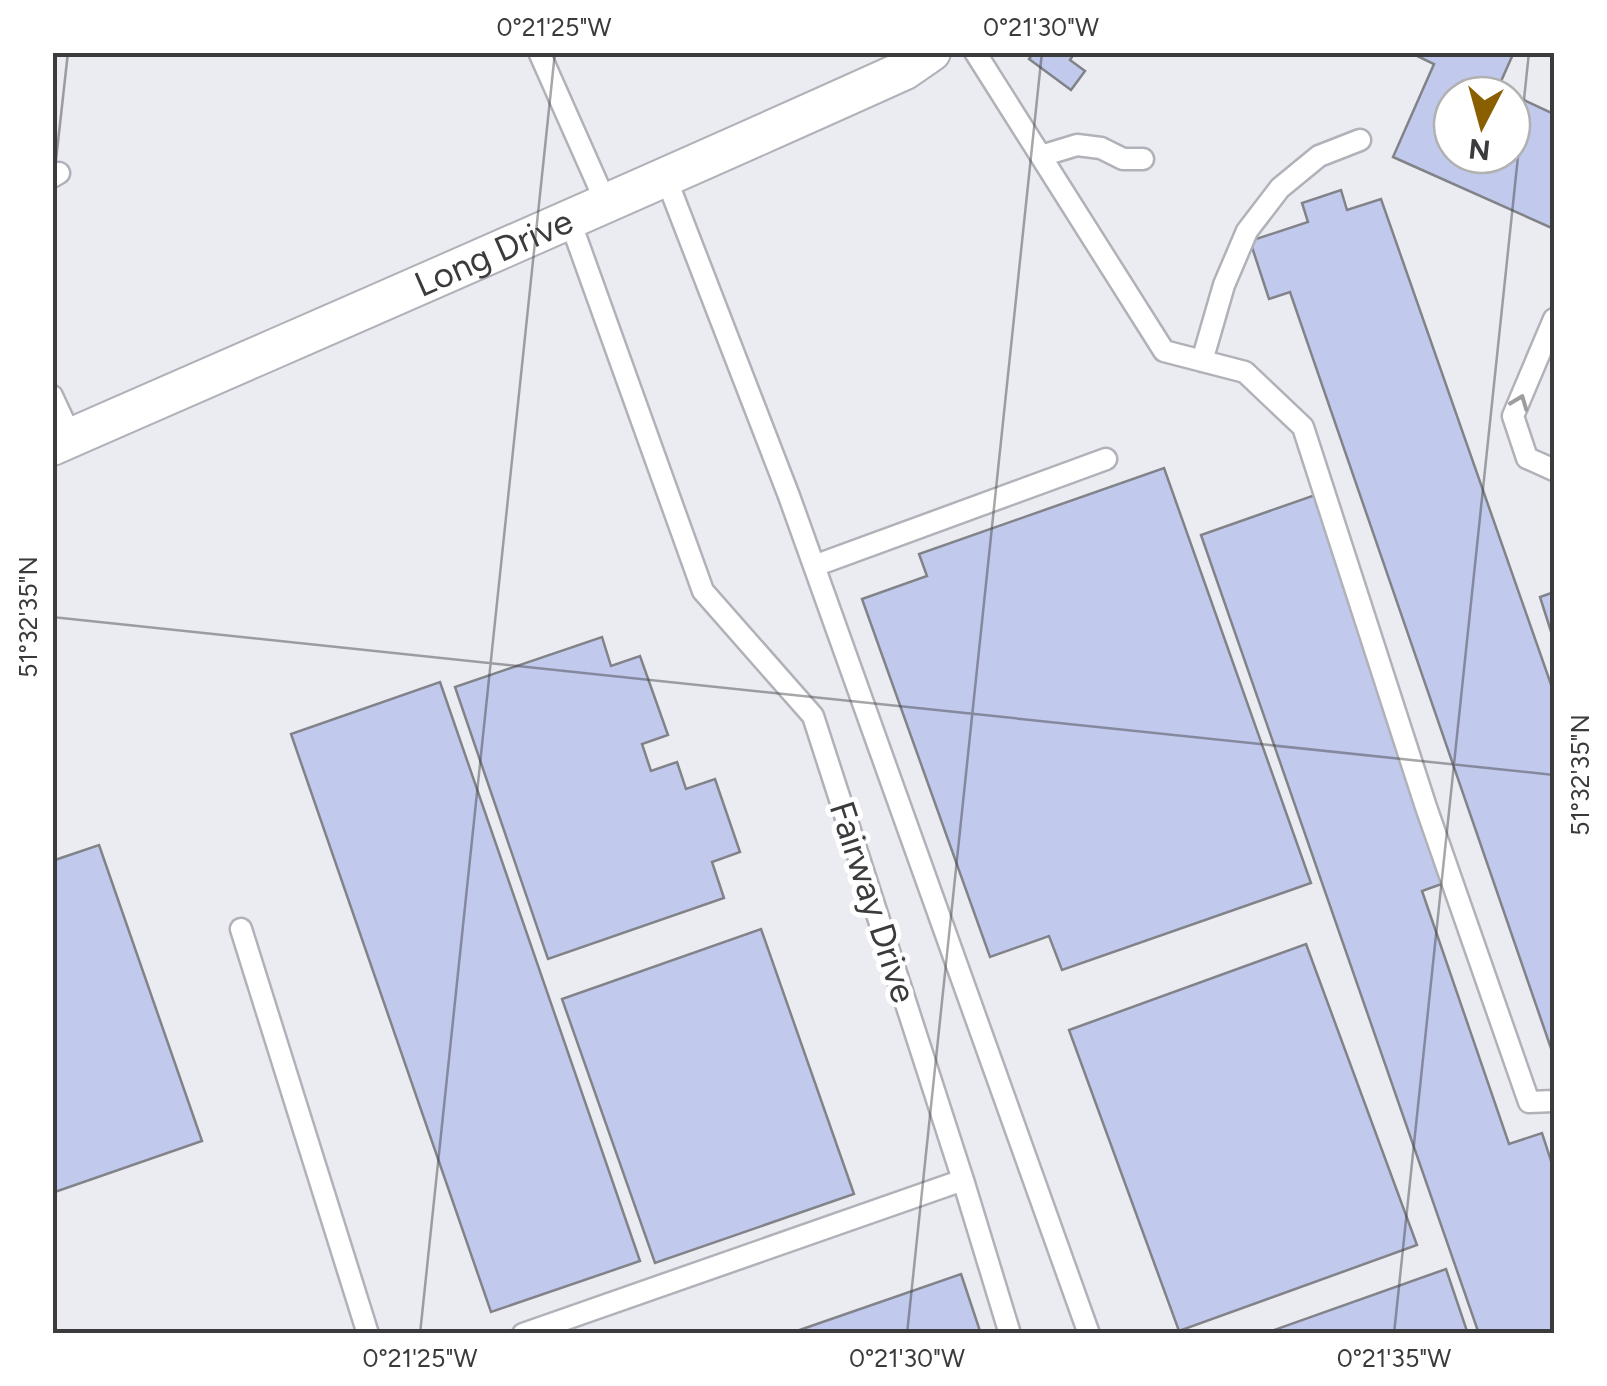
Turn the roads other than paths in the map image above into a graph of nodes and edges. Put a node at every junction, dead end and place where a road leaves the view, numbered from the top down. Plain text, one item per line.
1 (539, 52) edge
2 (931, 52) edge
3 (975, 52) edge
4 (1360, 140) dead end
5 (1041, 156) junction
6 (1143, 159) dead end
7 (666, 178) junction
8 (606, 203) junction
9 (568, 218) junction
10 (1554, 319) edge
11 (1202, 361) junction
12 (52, 396) edge
13 (62, 442) edge
14 (1106, 460) dead end
15 (1554, 470) edge
16 (814, 566) junction
17 (241, 929) dead end
18 (1554, 1102) edge
19 (963, 1180) junction
20 (368, 1334) edge
21 (523, 1334) edge
22 (1010, 1334) edge
23 (1090, 1334) edge

1 - 8 lane
2 - 7 street, Long Drive
3 - 5 lane
4 - 11 lane
5 - 6 lane
5 - 11 lane
7 - 8 street, Long Drive
7 - 16 lane
8 - 9 street, Long Drive
9 - 13 street, Long Drive
9 - 19 lane, Fairway Drive
15 -> 10 lane
11 - 18 lane
12 - 13 lane
14 - 16 lane
16 - 23 lane
17 - 20 lane
19 - 21 lane
19 - 22 lane, Fairway Drive

